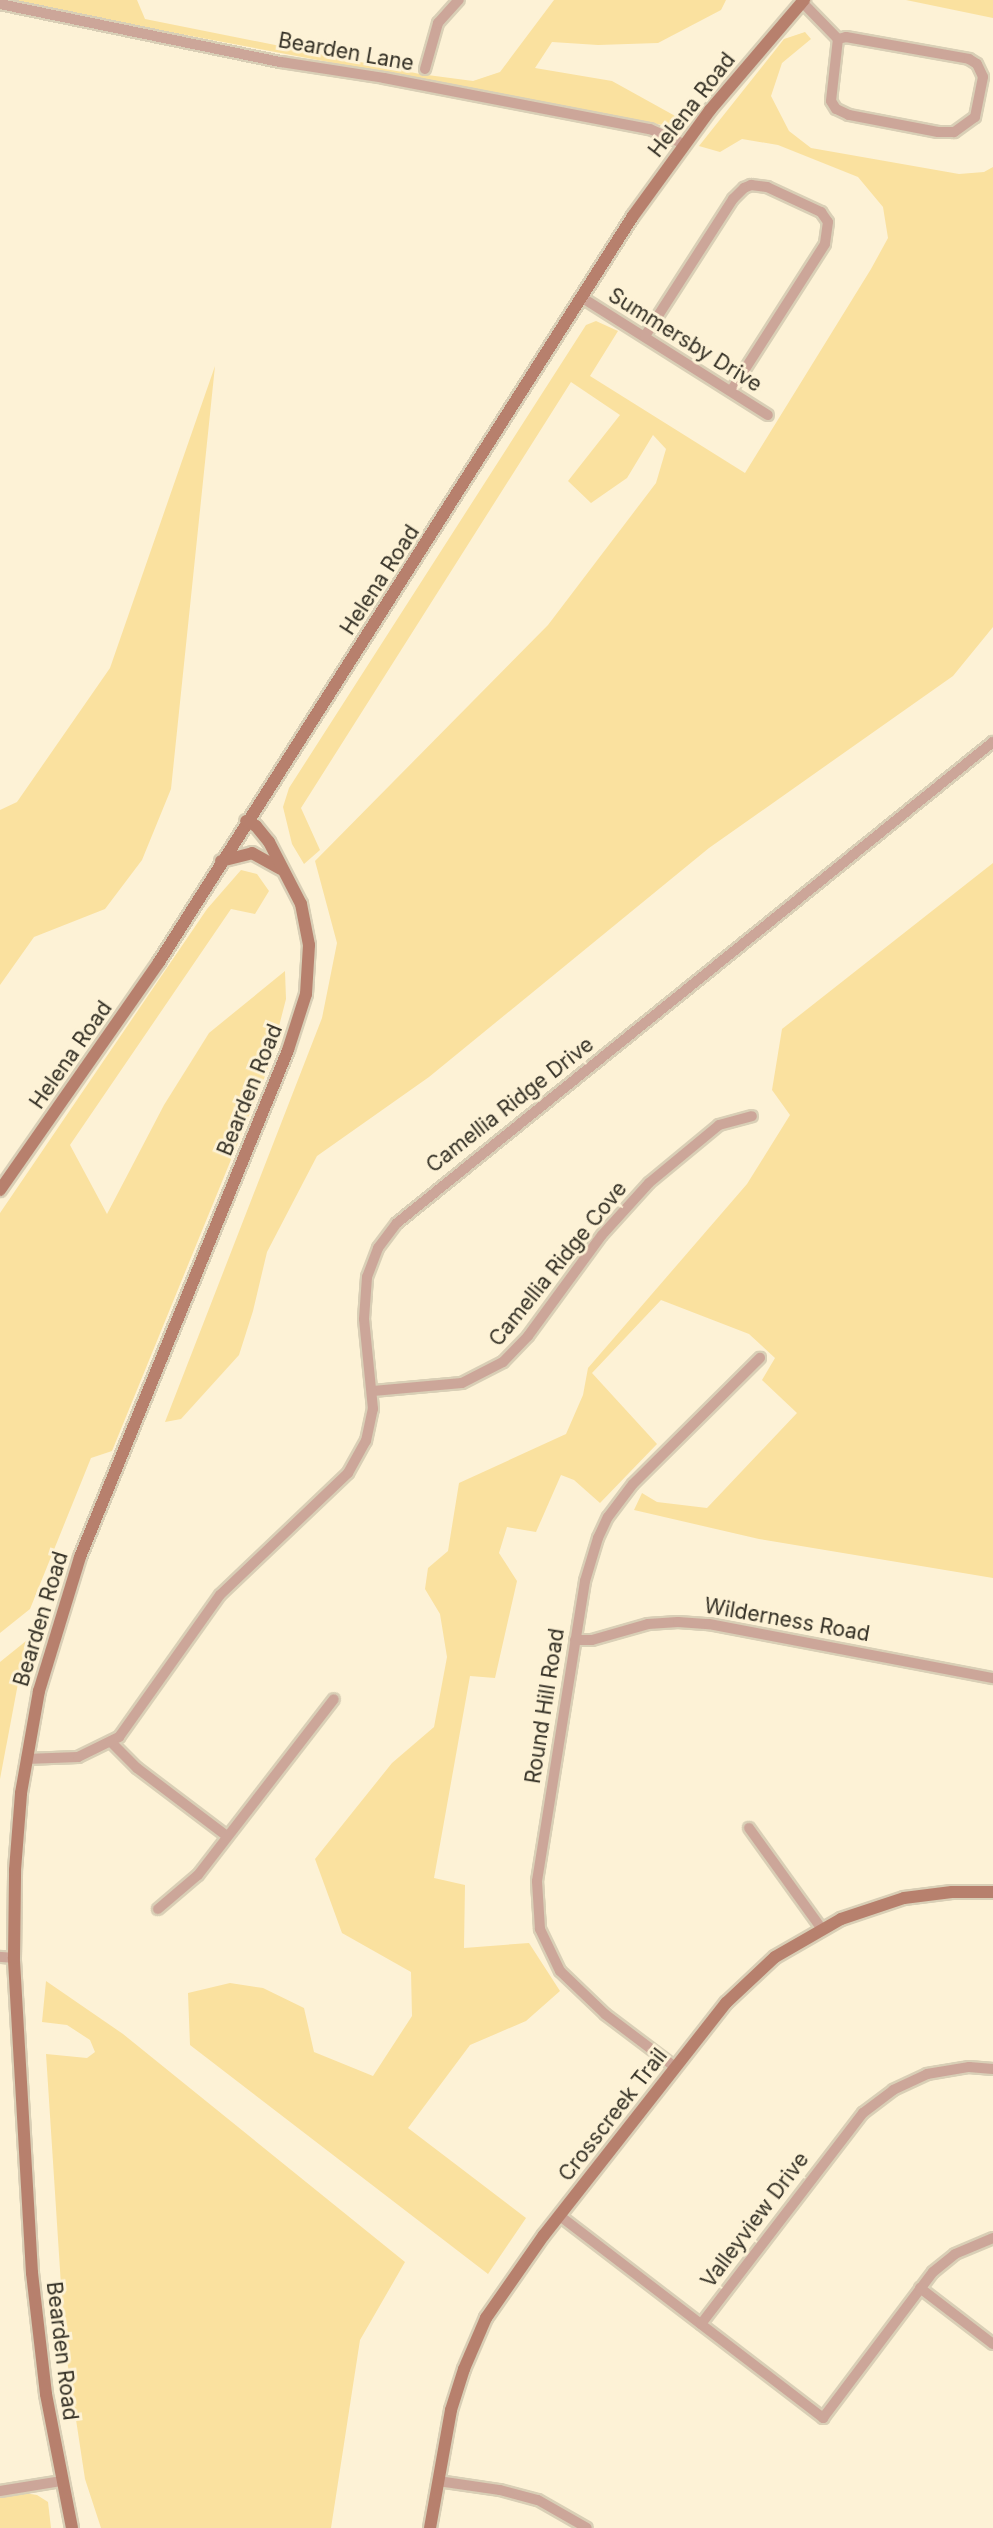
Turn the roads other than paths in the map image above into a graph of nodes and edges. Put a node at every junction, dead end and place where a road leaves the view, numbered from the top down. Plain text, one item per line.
1 (459, 0) edge
2 (803, 1) edge
3 (0, 4) edge
4 (838, 39) junction
5 (425, 69) dead end
6 (684, 144) junction
7 (581, 297) junction
8 (645, 336) junction
9 (731, 391) junction
10 (768, 415) dead end
11 (993, 742) edge
12 (246, 821) junction
13 (221, 861) junction
14 (288, 874) junction
15 (752, 1116) dead end
16 (0, 1189) edge
17 (760, 1358) dead end
18 (373, 1391) junction
19 (575, 1640) junction
20 (993, 1678) edge
21 (334, 1699) dead end
22 (111, 1742) junction
23 (26, 1759) junction
24 (750, 1828) dead end
25 (227, 1836) junction
26 (993, 1892) edge
27 (158, 1909) dead end
28 (821, 1928) junction
29 (0, 1958) edge
30 (14, 1958) junction
31 (675, 2067) junction
32 (993, 2069) edge
33 (560, 2216) junction
34 (993, 2238) edge
35 (920, 2288) junction
36 (701, 2324) junction
37 (993, 2344) edge
38 (62, 2481) junction
39 (438, 2481) junction
40 (0, 2491) edge
41 (72, 2528) edge
42 (430, 2528) edge
43 (587, 2528) edge

1 - 5 street
2 - 4 street
2 - 6 street, Helena Road
3 - 6 street, Bearden Lane
4 - 4 street
6 - 7 street, Helena Road
7 - 8 street, Summersby Drive
7 - 12 street, Helena Road
8 - 9 street, Summersby Drive
8 - 9 street
9 - 10 street, Summersby Drive
11 - 18 street, Camellia Ridge Drive
12 - 13 street, Helena Road
12 - 14 street, Bearden Road
13 - 14 street
13 - 16 street, Helena Road
14 - 23 street, Bearden Road
15 - 18 street, Camellia Ridge Cove
17 - 19 street, Round Hill Road
18 - 22 street, Camellia Ridge Drive
19 - 20 street, Wilderness Road
19 - 31 street, Round Hill Road
21 - 25 street
22 - 23 street, Camellia Ridge Drive
22 - 25 street
23 - 30 street, Bearden Road
24 - 28 street
25 - 27 street
26 - 28 street, Crosscreek Trail
28 - 31 street, Crosscreek Trail
29 - 30 street
30 - 38 street, Bearden Road
31 - 33 street, Crosscreek Trail
32 - 36 street, Valleyview Drive
33 - 36 street
33 - 39 street, Crosscreek Trail
34 - 35 street
35 - 36 street
35 - 37 street
38 - 40 street
38 - 41 street, Bearden Road
39 - 42 street, Crosscreek Trail
39 - 43 street

